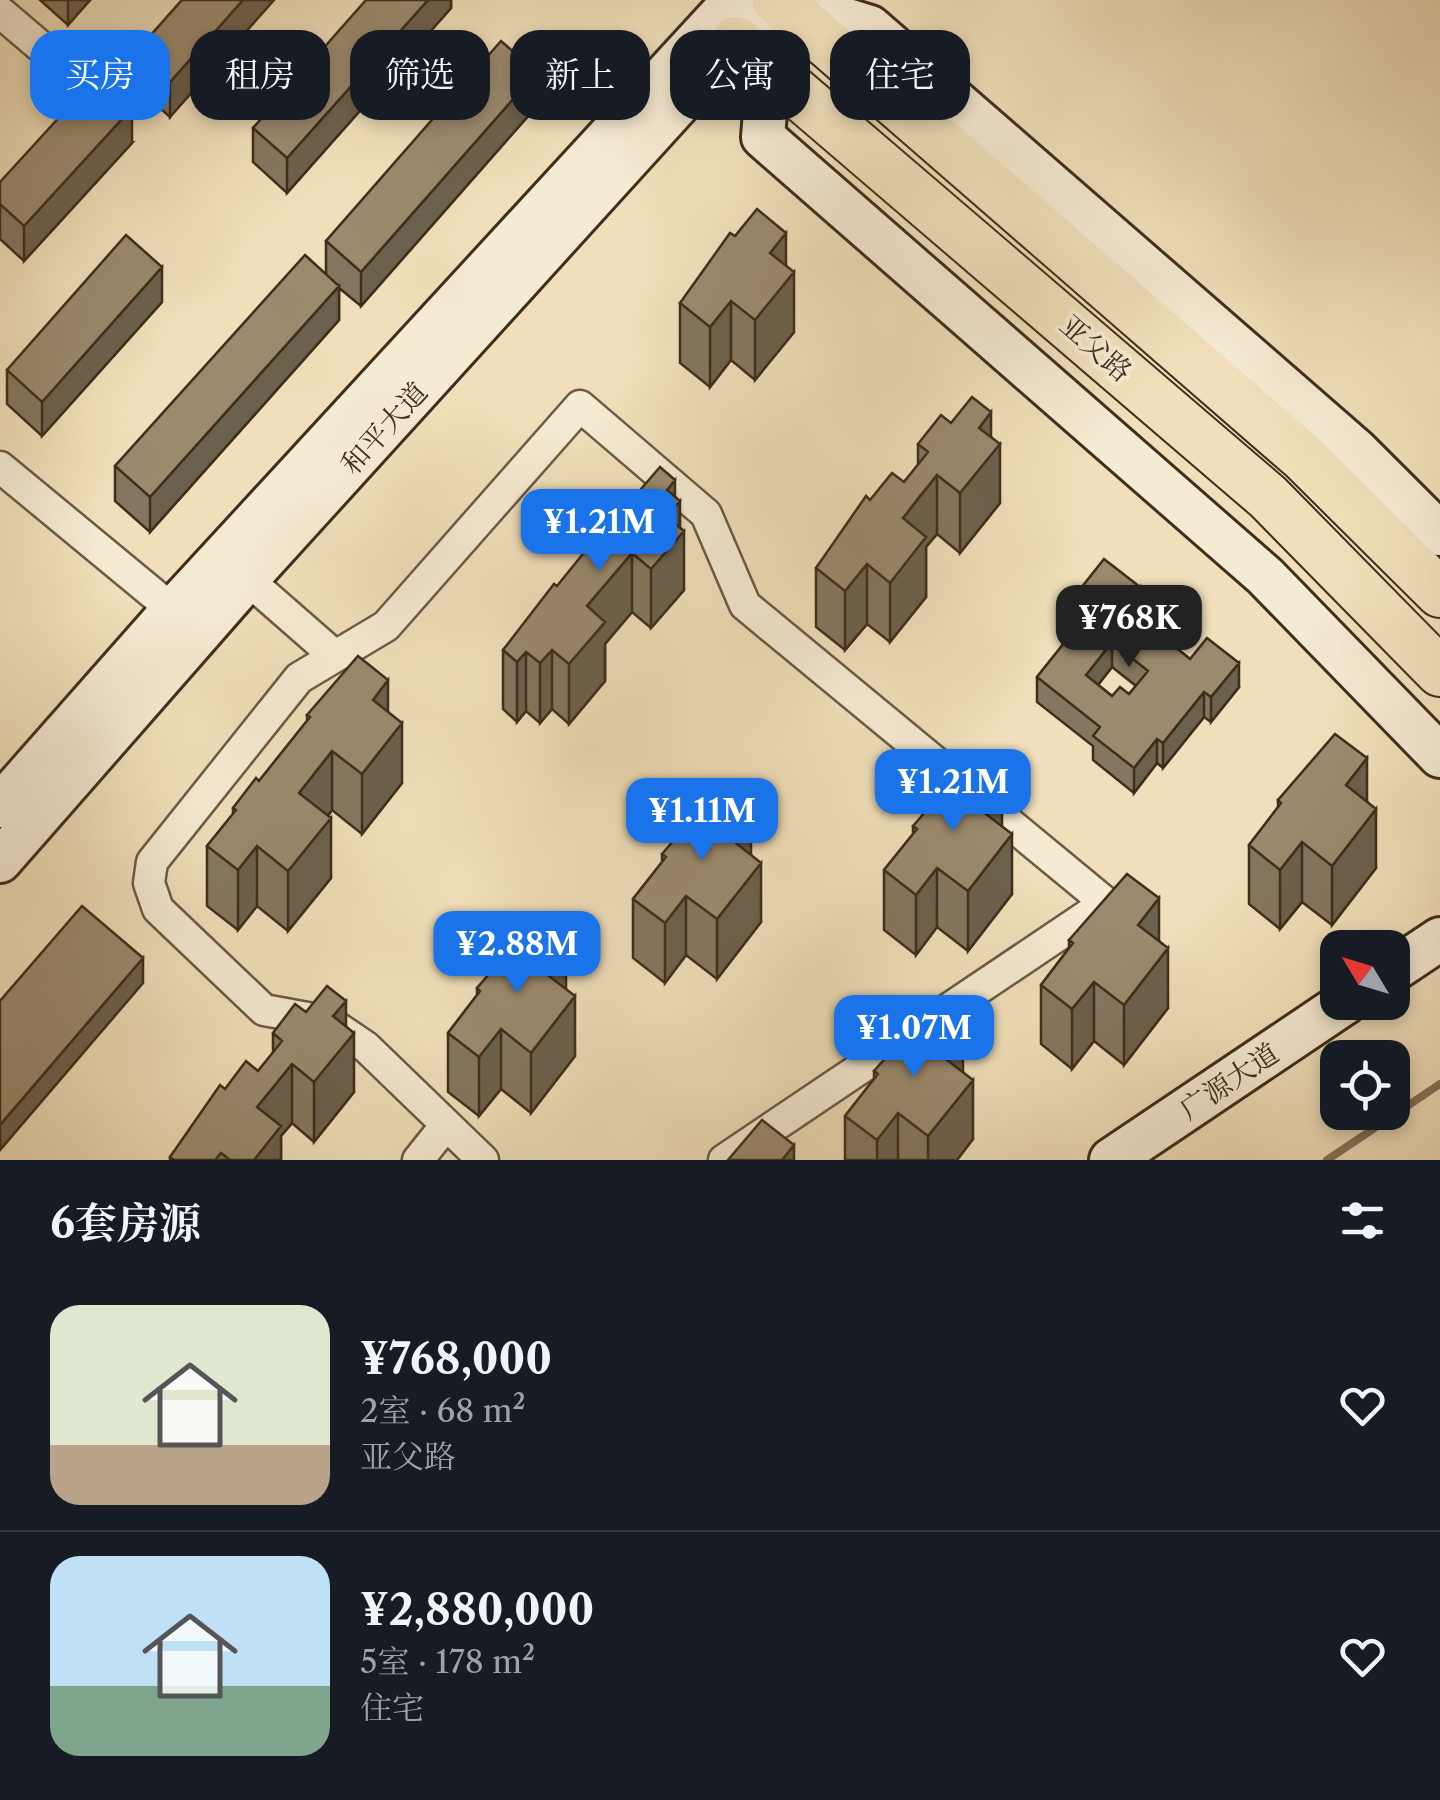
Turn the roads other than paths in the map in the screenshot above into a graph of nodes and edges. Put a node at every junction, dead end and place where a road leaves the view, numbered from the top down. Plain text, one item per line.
1 (777, 0) edge
2 (0, 12) edge
3 (735, 21) edge
4 (30, 38) edge
5 (0, 466) edge
6 (1440, 534) edge
7 (248, 579) junction
8 (1440, 593) edge
9 (173, 610) junction
10 (335, 656) junction
11 (1440, 672) edge
12 (1440, 756) edge
13 (0, 806) edge
14 (0, 861) edge
15 (1440, 939) edge
16 (1410, 959) edge
17 (1320, 1020) edge
18 (446, 1125) junction
19 (418, 1160) edge
20 (483, 1160) edge
21 (724, 1160) edge
22 (1112, 1160) edge

1 - 3 main road, 和平大道
1 - 6 main road
1 - 8 main road, 亚父路
1 - 12 main road
2 - 4 street
3 - 7 main road, 和平大道
3 - 9 main road, 和平大道
3 - 11 main road, 亚父路
5 - 9 street
7 - 10 street
7 - 14 main road, 和平大道
9 - 13 main road, 和平大道
10 - 18 street
10 - 21 street
15 - 16 main road
17 - 22 main road, 广源大道
18 - 19 street
18 - 20 street

